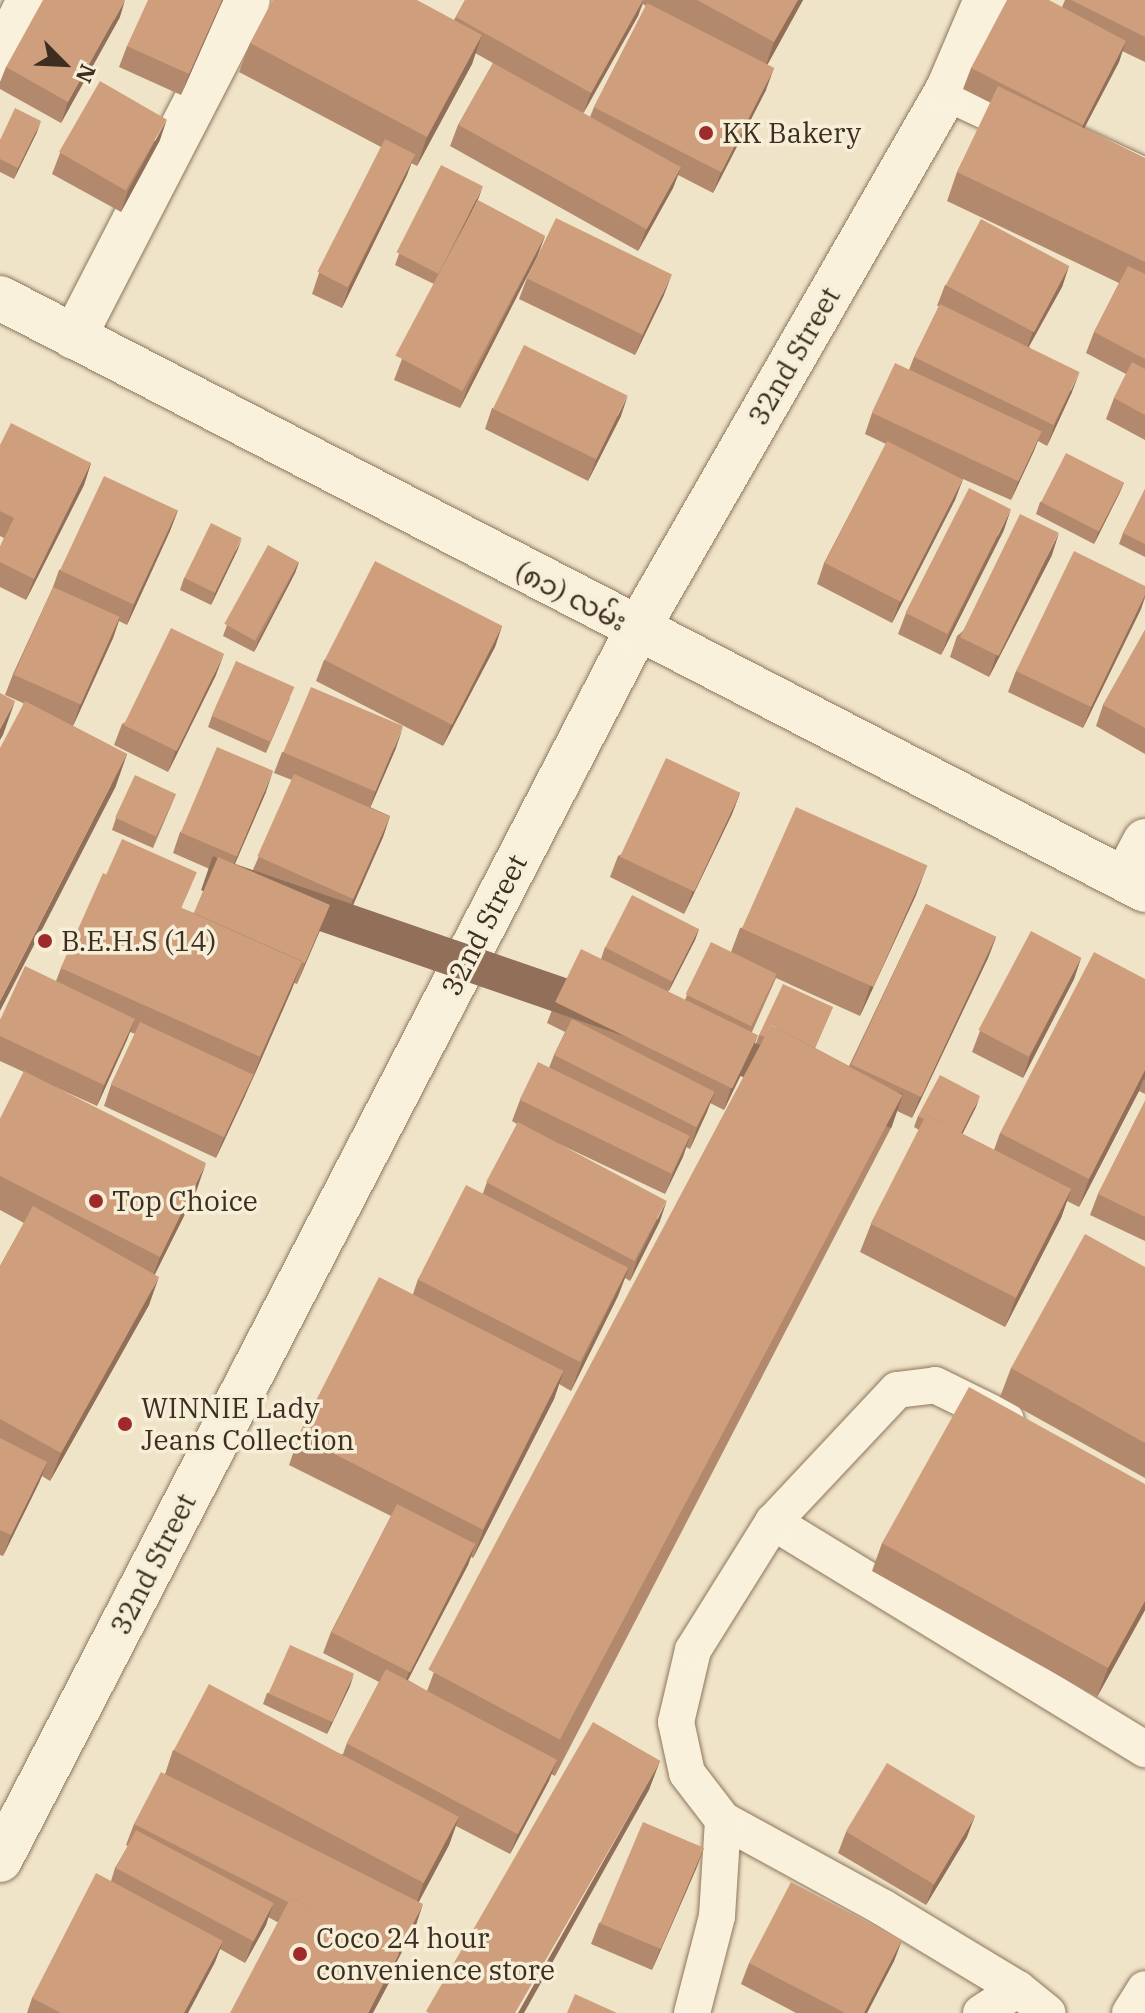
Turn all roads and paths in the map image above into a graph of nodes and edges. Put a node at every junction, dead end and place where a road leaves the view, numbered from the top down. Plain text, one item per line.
1 (29, 0) edge
2 (248, 0) edge
3 (986, 0) edge
4 (0, 60) edge
5 (948, 89) junction
6 (1145, 181) edge
7 (0, 298) edge
8 (74, 337) junction
9 (637, 630) junction
10 (1145, 841) edge
11 (1135, 884) edge
12 (1039, 1439) edge
13 (773, 1522) junction
14 (1145, 1749) edge
15 (723, 1820) junction
16 (0, 1860) edge
17 (1018, 1989) junction
18 (1145, 1989) edge
19 (692, 2013) edge
20 (981, 2013) edge
21 (1048, 2013) edge
22 (1130, 2013) edge

1 - 4 street
2 - 8 street
3 - 5 street, 32nd Street
5 - 6 street
5 - 9 street, 32nd Street
7 - 8 street, (၈၁) လမ်း
8 - 9 street, (၈၁) လမ်း
9 - 11 street, (၈၁) လမ်း
9 - 16 street, 32nd Street
10 - 11 street
12 - 13 lane
13 - 14 lane
13 - 15 lane
15 - 17 lane
15 - 19 lane
17 - 20 lane
17 - 21 lane
18 - 22 lane

